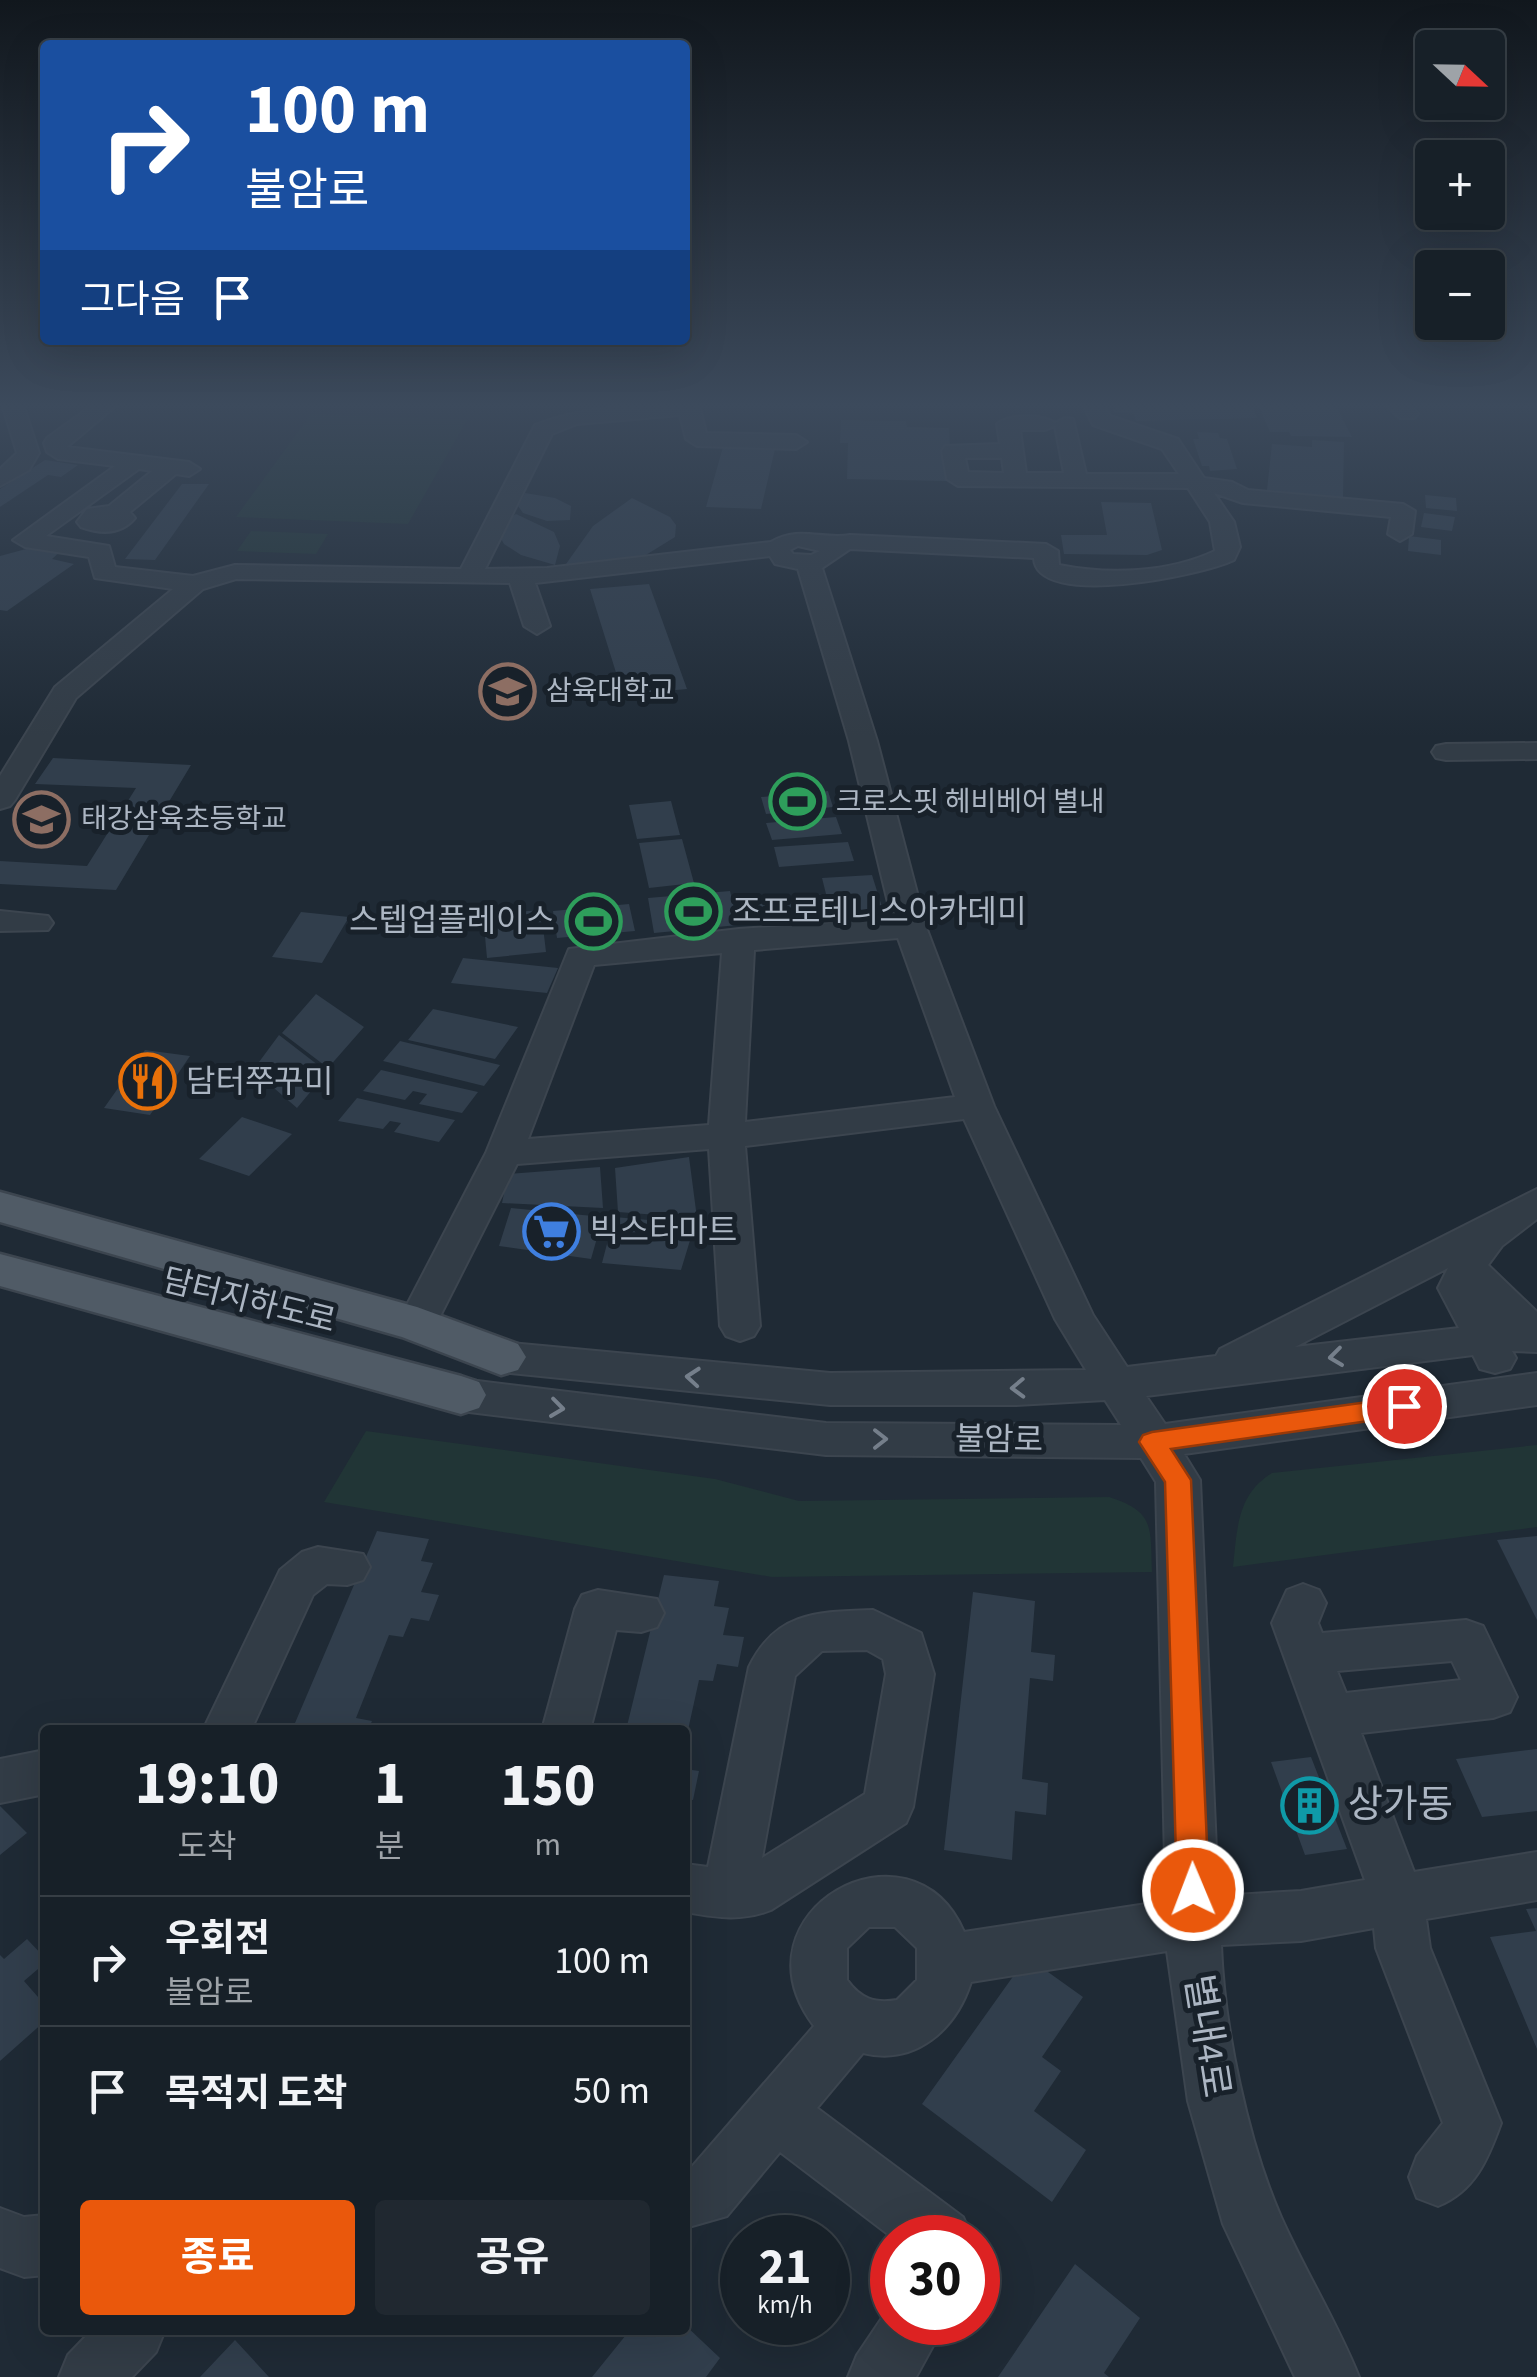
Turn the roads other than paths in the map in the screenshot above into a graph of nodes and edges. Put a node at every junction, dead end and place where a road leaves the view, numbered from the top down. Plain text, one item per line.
1 (27, 515) edge
2 (59, 515) edge
3 (77, 515) edge
4 (105, 515) edge
5 (501, 515) edge
6 (1217, 515) edge
7 (1402, 515) edge
8 (101, 518) junction
9 (0, 534) edge
10 (1400, 534) dead end
11 (70, 546) junction
12 (819, 554) junction
13 (520, 576) junction
14 (470, 577) junction
15 (194, 584) junction
16 (537, 626) dead end
17 (1537, 751) edge
18 (1446, 752) dead end
19 (13, 758) edge
20 (0, 800) edge
21 (0, 921) edge
22 (37, 923) dead end
23 (910, 927) junction
24 (739, 939) junction
25 (976, 1106) junction
26 (726, 1136) junction
27 (504, 1153) junction
28 (1537, 1202) edge
29 (0, 1207) edge
30 (1491, 1230) junction
31 (0, 1235) edge
32 (1467, 1267) junction
33 (0, 1270) edge
34 (0, 1297) edge
35 (417, 1324) junction
36 (740, 1326) dead end
37 (1536, 1326) edge
38 (1486, 1340) junction
39 (501, 1357) junction
40 (1213, 1371) junction
41 (1115, 1384) junction
42 (1525, 1390) edge
43 (460, 1395) junction
44 (1152, 1442) junction
45 (347, 1567) dead end
46 (1303, 1603) dead end
47 (642, 1613) dead end
48 (1307, 1654) junction
49 (1330, 1716) junction
50 (229, 1725) edge
51 (567, 1725) edge
52 (40, 1773) edge
53 (0, 1781) edge
54 (1537, 1876) edge
55 (707, 1891) edge
56 (1396, 1900) junction
57 (1194, 1922) junction
58 (948, 1960) junction
59 (855, 2021) junction
60 (776, 2113) junction
61 (1438, 2177) dead end
62 (690, 2197) edge
63 (911, 2215) edge
64 (0, 2238) edge
65 (40, 2246) edge
66 (129, 2335) edge
67 (901, 2345) edge
68 (90, 2377) edge
69 (880, 2377) edge
70 (1328, 2377) edge

1 - 9 street
2 - 11 street
3 - 8 street
4 - 8 street
5 - 14 street
6 - 12 street
7 - 10 street
8 - 11 street
11 - 15 street
12 - 13 street
12 - 23 street, 별내4로
13 - 14 street
13 - 16 street
14 - 15 street
15 - 19 street
17 - 18 street
19 - 20 street
21 - 22 street
23 - 24 street
23 - 25 street, 별내4로
24 - 26 street
24 - 27 street
25 - 26 street
25 - 41 street, 별내4로
26 - 27 street
26 - 36 street
27 - 35 street
28 - 30 street
29 - 35 main road
30 - 32 street
30 - 37 street
30 - 40 street
31 - 39 main road, 담터지하도로
32 - 37 street
32 - 38 street
33 - 43 main road, 담터지하도로
34 - 43 main road
35 - 39 main road
37 - 38 street, 불암로
38 -> 40 street, 불암로
38 - 42 street
41 -> 39 street, 불암로
40 - 41 street, 불암로
41 - 44 street, 별내4로
42 - 44 street, 불암로
43 -> 44 street, 불암로
44 - 57 street, 별내4로
45 - 50 street
46 - 48 street
47 - 51 street
48 - 49 street
48 - 49 street
49 - 56 street
52 - 53 street
54 - 56 street
55 - 55 street
56 - 57 street
56 - 61 street
57 - 58 street
57 - 70 street, 별내4로
58 - 59 street
58 - 59 street
59 - 60 street
60 - 62 street
60 - 63 street
64 - 65 street
66 - 68 street
67 - 69 street

